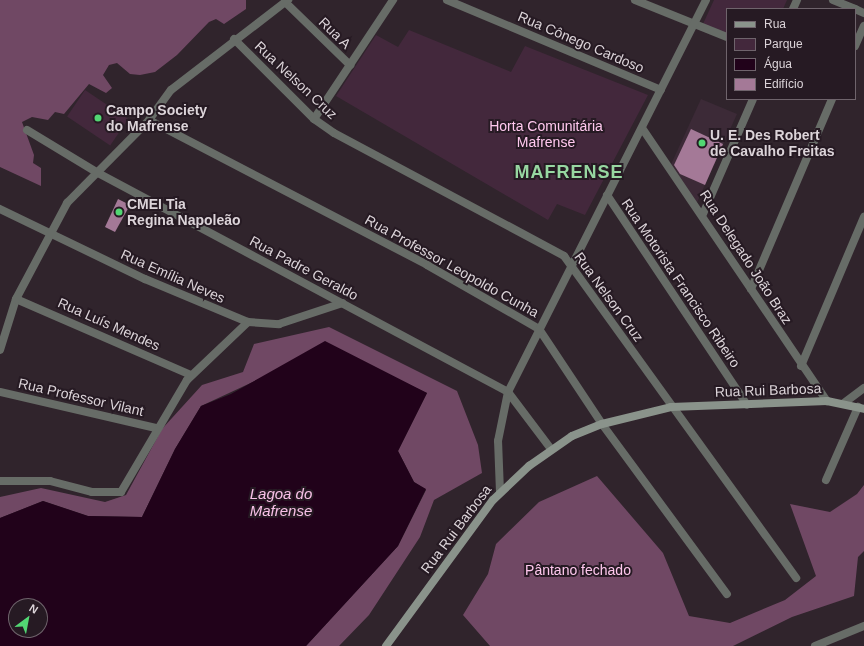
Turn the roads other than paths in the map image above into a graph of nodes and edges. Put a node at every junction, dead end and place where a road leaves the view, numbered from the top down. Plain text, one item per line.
1 (393, 0) edge
2 (447, 0) edge
3 (635, 0) edge
4 (706, 0) edge
5 (833, 0) edge
6 (286, 1) edge
7 (853, 8) edge
8 (694, 24) junction
9 (864, 26) edge
10 (726, 37) edge
11 (234, 39) junction
12 (856, 44) edge
13 (350, 65) junction
14 (661, 90) junction
15 (753, 100) edge
16 (832, 100) edge
17 (314, 118) junction
18 (149, 120) junction
19 (642, 128) junction
20 (27, 130) dead end
21 (98, 173) junction
22 (607, 195) junction
23 (0, 209) edge
24 (703, 214) junction
25 (864, 217) edge
26 (49, 234) junction
27 (571, 264) junction
28 (751, 289) junction
29 (16, 299) junction
30 (343, 303) junction
31 (248, 322) junction
32 (539, 329) junction
33 (0, 350) edge
34 (801, 366) junction
35 (191, 376) junction
36 (864, 388) edge
37 (0, 392) edge
38 (508, 392) junction
39 (827, 401) junction
40 (844, 403) junction
41 (747, 405) junction
42 (671, 407) junction
43 (861, 408) edge
44 (602, 424) junction
45 (156, 428) junction
46 (551, 449) junction
47 (826, 480) dead end
48 (0, 481) edge
49 (500, 492) junction
50 (796, 578) dead end
51 (727, 594) dead end
52 (864, 626) edge
53 (386, 646) edge
54 (815, 646) edge

1 - 13 street
2 - 14 street, Rua Cônego Cardoso
3 - 8 street
4 - 8 street
5 - 7 street
6 - 11 street
6 - 13 street, Rua A
8 - 10 street
8 - 14 street
9 - 12 street
11 - 17 street, Rua Nelson Cruz
11 - 18 street
13 - 17 street
14 - 19 street
15 - 24 street
16 - 28 street
17 - 27 street, Rua Nelson Cruz
18 - 21 street
18 - 32 street, Rua Professor Leopoldo Cunha
19 - 22 street
19 - 24 street, Rua Delegado João Braz
20 - 21 street, Rua Padre Geraldo
21 - 26 street
21 - 30 street, Rua Padre Geraldo
22 - 27 street
22 - 41 street, Rua Motorista Francisco Ribeiro
23 - 26 street, Rua Emília Neves
24 - 28 street, Rua Delegado João Braz
25 - 34 street
26 - 29 street
26 - 31 street, Rua Emília Neves
27 - 32 street
27 - 42 street, Rua Nelson Cruz
28 - 34 street, Rua Delegado João Braz
29 - 33 street
29 - 35 street, Rua Luís Mendes
30 - 31 street, Rua Emília Neves
30 - 38 street, Rua Padre Geraldo
31 - 35 street
32 - 38 street
32 - 44 street, Rua Professor Leopoldo Cunha
34 - 39 street, Rua Delegado João Braz
35 - 45 street
36 - 40 street
37 - 45 street, Rua Professor Vilant
38 - 46 street, Rua Padre Geraldo
38 - 49 street
39 - 40 street, Rua Rui Barbosa
39 - 41 street, Rua Rui Barbosa
40 - 43 street, Rua Rui Barbosa
41 - 42 street, Rua Rui Barbosa
42 - 44 street, Rua Rui Barbosa
42 - 50 street, Rua Nelson Cruz
43 - 47 street
44 - 46 street, Rua Rui Barbosa
44 - 51 street, Rua Professor Leopoldo Cunha
45 - 48 street
46 - 49 street, Rua Rui Barbosa
49 - 53 street, Rua Rui Barbosa
52 - 54 street

